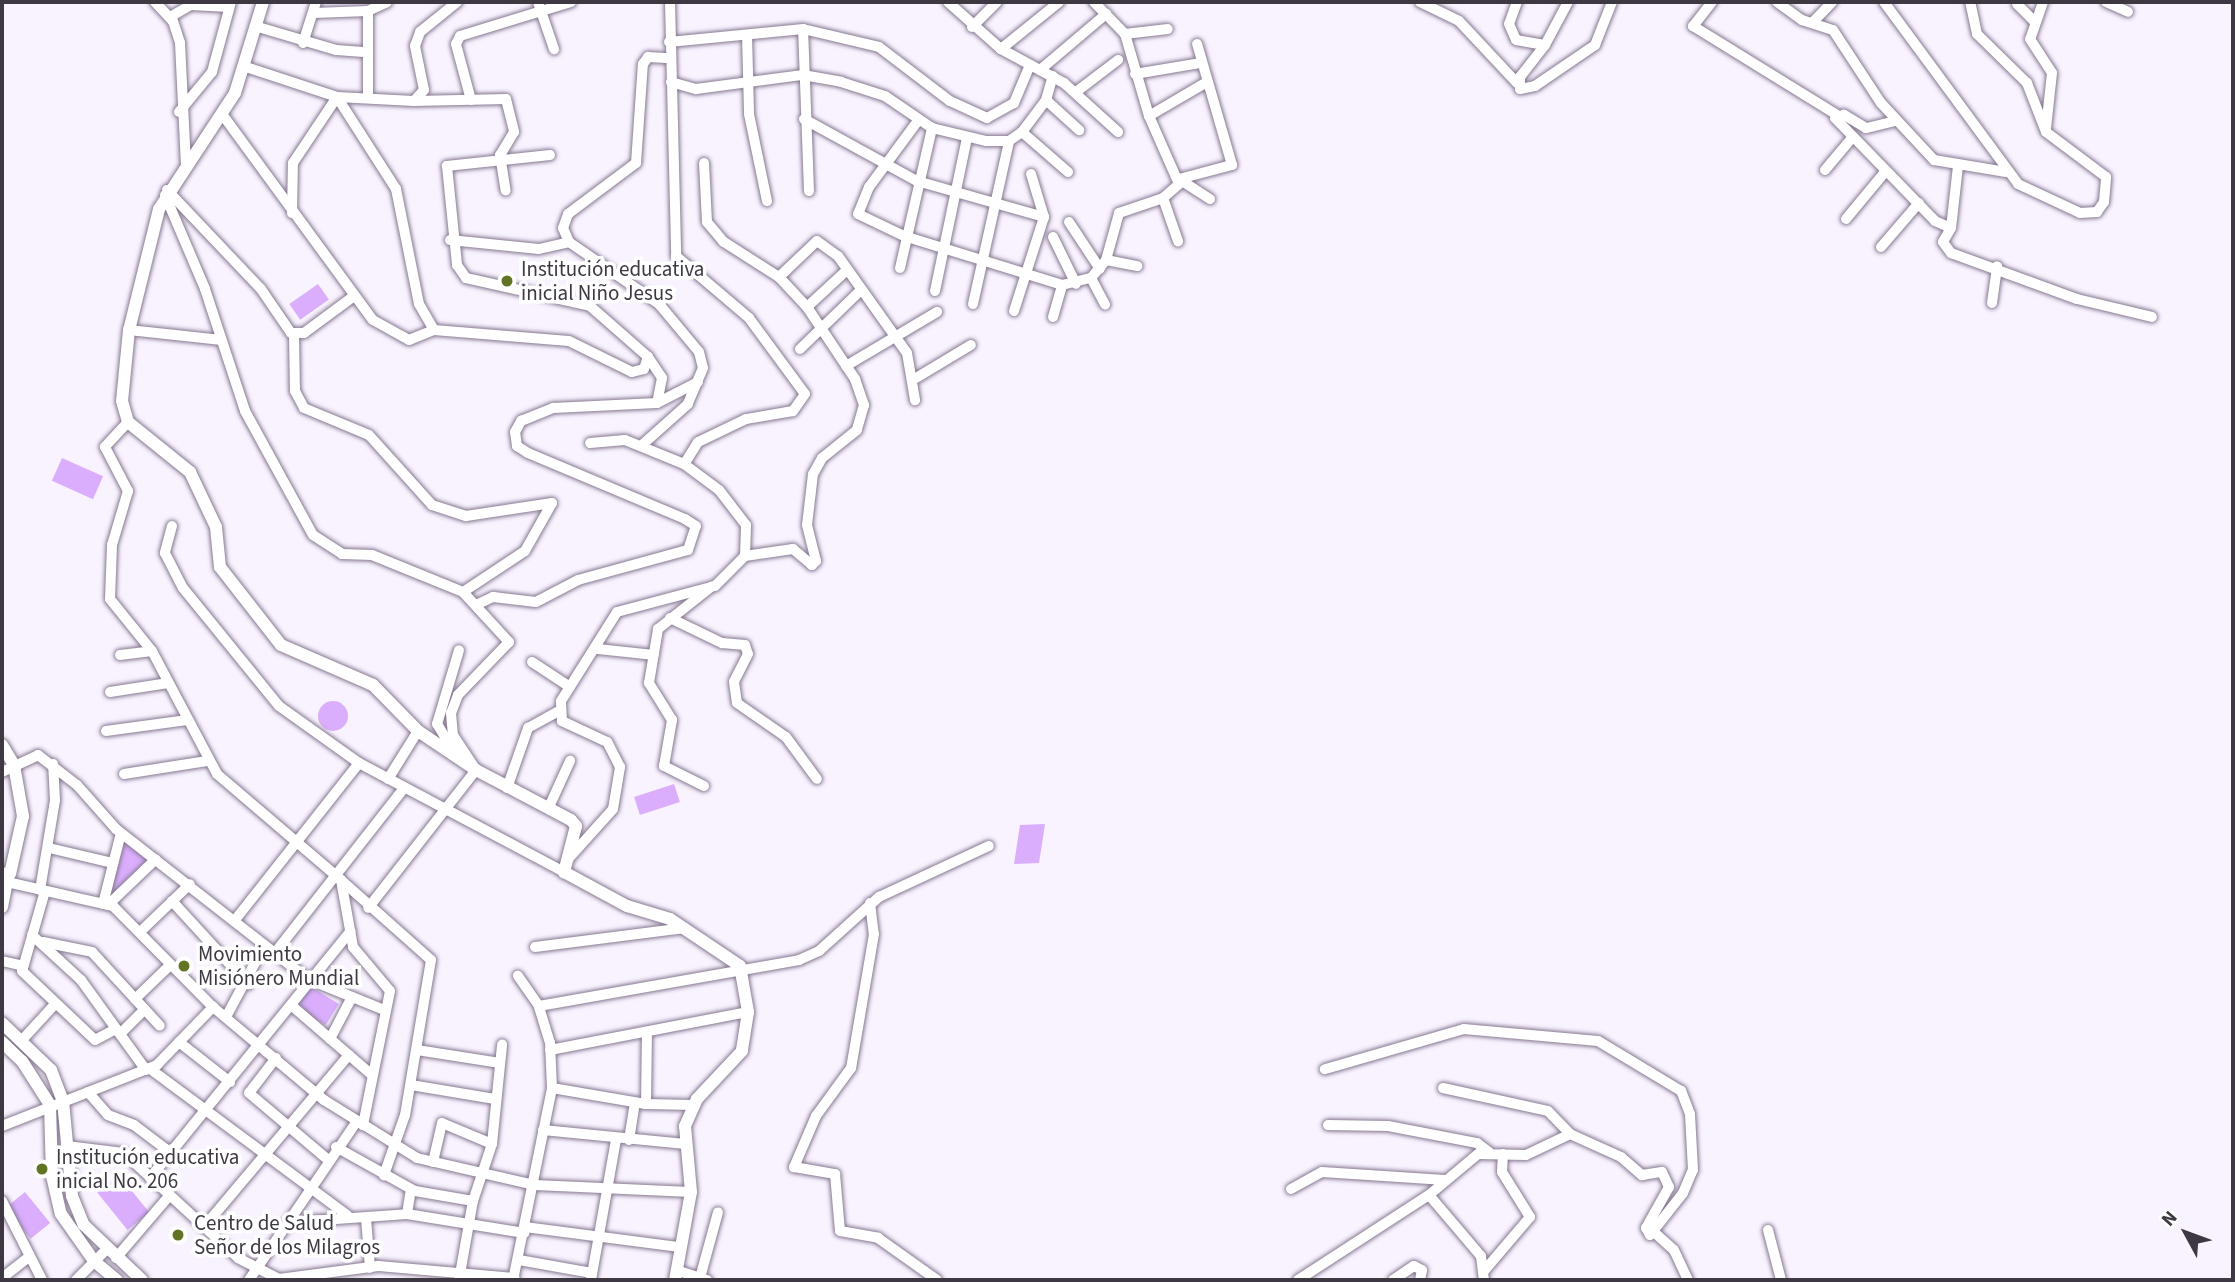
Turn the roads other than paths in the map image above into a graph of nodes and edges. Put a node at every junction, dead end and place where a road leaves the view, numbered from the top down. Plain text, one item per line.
1 (155, 2) edge
2 (263, 2) edge
3 (316, 2) edge
4 (387, 2) edge
5 (457, 2) edge
6 (538, 2) edge
7 (570, 2) edge
8 (670, 2) edge
9 (948, 2) edge
10 (997, 2) edge
11 (1059, 2) edge
12 (1094, 2) edge
13 (1420, 2) edge
14 (1517, 2) edge
15 (1568, 2) edge
16 (1612, 2) edge
17 (1712, 2) edge
18 (1777, 2) edge
19 (1832, 2) edge
20 (1884, 2) edge
21 (1970, 2) edge
22 (2043, 2) edge
23 (2106, 2) edge
24 (2017, 4) dead end
25 (230, 5) edge
26 (368, 12) junction
27 (2128, 12) dead end
28 (314, 13) junction
29 (541, 13) junction
30 (1106, 14) junction
31 (170, 17) junction
32 (2035, 22) junction
33 (1812, 23) junction
34 (258, 27) junction
35 (972, 27) junction
36 (803, 29) junction
37 (1168, 29) dead end
38 (1125, 34) junction
39 (747, 35) junction
40 (669, 42) junction
41 (303, 43) junction
42 (1197, 44) dead end
43 (1545, 46) junction
44 (554, 49) dead end
45 (1001, 49) junction
46 (367, 52) junction
47 (670, 58) junction
48 (1118, 60) dead end
49 (1201, 62) junction
50 (246, 67) junction
51 (1035, 68) junction
52 (1135, 74) junction
53 (803, 75) junction
54 (1053, 76) junction
55 (671, 82) junction
56 (1207, 82) junction
57 (1517, 83) junction
58 (746, 87) junction
59 (1076, 92) junction
60 (337, 97) junction
61 (368, 98) junction
62 (471, 100) junction
63 (1046, 100) junction
64 (414, 101) junction
65 (179, 112) junction
66 (222, 114) junction
67 (1837, 115) junction
68 (1149, 116) junction
69 (804, 118) junction
70 (1895, 121) junction
71 (917, 122) junction
72 (932, 128) junction
73 (1079, 130) dead end
74 (1021, 131) junction
75 (1118, 132) dead end
76 (2046, 132) junction
77 (967, 138) junction
78 (1851, 139) junction
79 (1009, 141) junction
80 (500, 155) junction
81 (550, 155) dead end
82 (704, 163) dead end
83 (186, 164) junction
84 (883, 165) junction
85 (1958, 166) junction
86 (1825, 170) dead end
87 (1069, 172) dead end
88 (1885, 172) junction
89 (2006, 172) junction
90 (1031, 174) dead end
91 (1178, 179) junction
92 (917, 181) junction
93 (506, 191) dead end
94 (809, 191) dead end
95 (956, 191) junction
96 (166, 192) junction
97 (1163, 198) junction
98 (1210, 198) dead end
99 (767, 201) dead end
100 (998, 202) junction
101 (1919, 203) junction
102 (292, 213) junction
103 (1044, 217) junction
104 (1846, 219) dead end
105 (1069, 222) dead end
106 (1951, 228) junction
107 (904, 236) junction
108 (1053, 237) dead end
109 (450, 240) junction
110 (1178, 241) dead end
111 (569, 242) junction
112 (944, 247) junction
113 (1881, 247) dead end
114 (986, 258) junction
115 (1102, 265) junction
116 (1137, 266) dead end
117 (1997, 266) junction
118 (900, 268) dead end
119 (847, 270) junction
120 (1027, 271) junction
121 (779, 277) junction
122 (1091, 278) junction
123 (1076, 284) junction
124 (1062, 285) junction
125 (861, 290) junction
126 (935, 291) dead end
127 (354, 296) junction
128 (1992, 303) dead end
129 (973, 304) dead end
130 (1105, 304) dead end
131 (807, 307) junction
132 (1014, 311) dead end
133 (937, 312) dead end
134 (1053, 317) dead end
135 (2152, 317) dead end
136 (822, 328) junction
137 (129, 330) junction
138 (434, 330) junction
139 (294, 335) junction
140 (898, 339) junction
141 (221, 340) junction
142 (971, 345) dead end
143 (800, 349) dead end
144 (649, 357) junction
145 (846, 366) junction
146 (915, 379) junction
147 (698, 382) junction
148 (915, 400) dead end
149 (657, 403) junction
150 (128, 422) junction
151 (590, 443) dead end
152 (642, 445) junction
153 (684, 464) junction
154 (172, 526) dead end
155 (745, 556) junction
156 (712, 587) junction
157 (463, 592) junction
158 (478, 604) junction
159 (670, 618) junction
160 (598, 649) junction
161 (459, 650) dead end
162 (152, 651) junction
163 (120, 655) dead end
164 (654, 655) junction
165 (532, 662) dead end
166 (168, 683) junction
167 (570, 687) junction
168 (110, 692) dead end
169 (559, 711) junction
170 (187, 720) junction
171 (106, 731) dead end
172 (418, 731) junction
173 (2, 745) edge
174 (454, 753) junction
175 (207, 761) junction
176 (570, 761) dead end
177 (359, 763) junction
178 (53, 764) junction
179 (14, 765) junction
180 (475, 770) junction
181 (2, 772) edge
182 (124, 774) dead end
183 (388, 779) junction
184 (817, 779) dead end
185 (704, 786) dead end
186 (507, 788) junction
187 (404, 789) junction
188 (548, 807) junction
189 (444, 812) junction
190 (121, 833) junction
191 (299, 841) junction
192 (989, 846) dead end
193 (49, 848) junction
194 (570, 858) junction
195 (156, 859) junction
196 (113, 863) junction
197 (564, 872) junction
198 (6, 876) edge
199 (338, 877) junction
200 (190, 884) junction
201 (42, 890) junction
202 (173, 901) junction
203 (870, 903) junction
204 (105, 905) junction
205 (2, 907) edge
206 (368, 908) junction
207 (235, 920) junction
208 (685, 928) junction
209 (351, 931) junction
210 (140, 932) junction
211 (36, 938) junction
212 (264, 946) junction
213 (535, 947) dead end
214 (274, 954) junction
215 (2, 961) edge
216 (23, 966) junction
217 (169, 966) junction
218 (740, 966) junction
219 (518, 976) dead end
220 (308, 979) junction
221 (248, 984) junction
222 (352, 997) junction
223 (135, 999) junction
224 (55, 1004) junction
225 (290, 1005) junction
226 (539, 1006) junction
227 (213, 1007) junction
228 (145, 1010) junction
229 (384, 1010) junction
230 (748, 1012) junction
231 (226, 1017) junction
232 (2, 1023) edge
233 (160, 1026) dead end
234 (118, 1031) junction
235 (647, 1036) junction
236 (23, 1039) junction
237 (330, 1039) junction
238 (2, 1042) edge
239 (179, 1042) junction
240 (261, 1044) junction
241 (502, 1045) dead end
242 (417, 1050) junction
243 (550, 1050) junction
244 (349, 1055) junction
245 (276, 1058) junction
246 (500, 1063) junction
247 (148, 1069) junction
248 (1325, 1069) dead end
249 (372, 1075) junction
250 (230, 1082) junction
251 (411, 1085) junction
252 (552, 1088) junction
253 (1443, 1088) dead end
254 (88, 1091) junction
255 (318, 1094) junction
256 (495, 1099) junction
257 (635, 1102) junction
258 (56, 1103) junction
259 (646, 1104) junction
260 (693, 1105) junction
261 (206, 1110) junction
262 (360, 1123) junction
263 (1328, 1125) dead end
264 (2, 1126) edge
265 (289, 1128) junction
266 (542, 1130) junction
267 (1570, 1134) junction
268 (616, 1139) junction
269 (629, 1140) junction
270 (492, 1144) junction
271 (685, 1144) junction
272 (67, 1146) junction
273 (396, 1146) junction
274 (336, 1147) junction
275 (1489, 1152) junction
276 (171, 1153) junction
277 (1503, 1154) junction
278 (264, 1157) junction
279 (327, 1158) junction
280 (433, 1161) junction
281 (487, 1173) junction
282 (384, 1175) junction
283 (150, 1178) junction
284 (1445, 1180) junction
285 (535, 1185) junction
286 (411, 1189) junction
287 (1291, 1189) dead end
288 (604, 1191) junction
289 (691, 1192) junction
290 (312, 1193) junction
291 (1429, 1195) junction
292 (169, 1196) junction
293 (2, 1200) edge
294 (473, 1201) junction
295 (718, 1212) dead end
296 (407, 1214) junction
297 (347, 1215) junction
298 (366, 1218) junction
299 (294, 1222) junction
300 (468, 1223) junction
301 (204, 1227) junction
302 (524, 1230) junction
303 (1768, 1230) dead end
304 (1655, 1233) junction
305 (597, 1238) junction
306 (680, 1247) junction
307 (111, 1254) junction
308 (28, 1258) junction
309 (519, 1260) junction
310 (94, 1261) junction
311 (259, 1268) junction
312 (370, 1268) junction
313 (676, 1275) edge
314 (459, 1276) edge
315 (1484, 1276) edge
316 (592, 1277) edge
317 (2, 1278) edge
318 (514, 1279) edge
319 (703, 1279) edge
320 (41, 1280) edge
321 (76, 1280) edge
322 (117, 1280) edge
323 (142, 1280) edge
324 (249, 1280) edge
325 (937, 1280) edge
326 (1298, 1280) edge
327 (1393, 1280) edge
328 (1420, 1280) edge
329 (1688, 1280) edge
330 (1781, 1280) edge

1 - 31 street
2 - 34 street
3 - 28 street
4 - 26 street
5 - 64 street
6 - 29 street
7 - 29 street
8 - 40 street
9 - 35 street
10 - 35 street
11 - 45 street
12 - 30 street
13 - 57 street
14 - 43 street
15 - 43 street
16 - 57 street
17 - 67 street
18 - 33 street
19 - 33 street
20 - 89 street
21 - 76 street
22 - 32 street
23 - 27 street
24 - 32 street
25 - 31 street
25 - 65 street
26 - 28 street
26 - 46 street
28 - 41 street
29 - 44 street
29 - 62 street
30 - 38 street
30 - 51 street
31 - 65 street
32 - 76 street
33 - 70 street
34 - 41 street
34 - 50 street
35 - 45 street
36 - 39 street
36 - 51 street
36 - 53 street
37 - 38 street
38 - 52 street
39 - 40 street
39 - 58 street
40 - 47 street
41 - 46 street
42 - 49 street
43 - 57 street
45 - 51 street
46 - 61 street
47 - 55 street
47 - 111 street
48 - 59 street
49 - 52 street
49 - 56 street
50 - 60 street
50 - 66 street
51 - 54 street
52 - 68 street
53 - 58 street
53 - 69 street
53 - 71 street
54 - 59 street
54 - 63 street
55 - 58 street
55 - 153 street
56 - 68 street
56 - 91 street
58 - 99 street
59 - 75 street
60 - 61 street
60 - 102 street
60 - 138 street
61 - 64 street
62 - 64 street
62 - 80 street
63 - 73 street
63 - 74 street
65 - 83 street
66 - 83 street
66 - 102 street
67 - 70 street
67 - 78 street
68 - 91 street
69 - 84 street
69 - 94 street
70 - 85 street
71 - 72 street
71 - 84 street
72 - 77 street
72 - 92 street
74 - 79 street
74 - 87 street
76 - 89 street
77 - 79 street
77 - 95 street
78 - 86 street
78 - 88 street
79 - 100 street
80 - 81 street
80 - 93 street
80 - 109 street
82 - 121 street
83 - 96 street
84 - 92 street
84 - 107 street
85 - 89 street
85 - 106 street
88 - 101 street
88 - 104 street
90 - 103 street
91 - 97 street
91 - 98 street
92 - 95 street
92 - 107 street
95 - 100 street
95 - 112 street
96 - 137 street
96 - 139 street
96 - 141 street
97 - 110 street
97 - 115 street
100 - 103 street
100 - 114 street
101 - 106 street
101 - 113 street
102 - 127 street
103 - 120 street
105 - 115 street
106 - 117 street
107 - 112 street
107 - 118 street
108 - 123 street
109 - 111 street
109 - 144 street
111 - 147 street
112 - 114 street
112 - 126 street
114 - 120 street
114 - 129 street
115 - 116 street
115 - 122 street
117 - 128 street
117 - 135 street
119 - 121 street
119 - 125 street
119 - 131 street
120 - 124 street
120 - 132 street
121 - 131 street
122 - 123 street
122 - 130 street
123 - 124 street
124 - 134 street
125 - 136 street
125 - 140 street
127 - 138 street
127 - 139 street
131 - 136 street
133 - 140 street
136 - 143 street
136 - 145 street
137 - 141 street
137 - 150 street
138 - 144 street
139 - 157 street
140 - 145 street
140 - 146 street
141 - 157 street
142 - 146 street
144 - 149 street
145 - 155 street
146 - 148 street
147 - 149 street
147 - 152 street
149 - 158 street
150 - 162 street
150 - 172 street
151 - 152 street
152 - 153 street
153 - 155 street
154 - 177 street
155 - 156 street
156 - 159 street
156 - 160 street
157 - 158 street
158 - 180 street
159 - 164 street
159 - 184 street
160 - 164 street
160 - 167 street
161 - 174 street
162 - 163 street
162 - 166 street
164 - 185 street
165 - 167 street
166 - 168 street
166 - 170 street
167 - 169 street
169 - 186 street
169 - 194 street
170 - 171 street
170 - 175 street
172 - 174 street
172 - 183 street
173 - 179 street
174 - 180 street
175 - 182 street
175 - 191 street
176 - 188 street
177 - 183 street
177 - 191 street
178 - 179 street
178 - 190 street
178 - 193 street
179 - 181 street
179 - 198 street
180 - 186 street
180 - 189 street
183 - 187 street
186 - 188 street
187 - 189 street
187 - 199 street
188 - 194 street
189 - 197 street
189 - 206 street
190 - 195 street
190 - 196 street
191 - 199 street
191 - 207 street
192 - 203 street
193 - 196 street
193 - 201 street
194 - 197 street
195 - 200 street
195 - 204 street
196 - 204 street
197 - 208 street
198 - 201 street
198 - 205 street
199 - 206 street
199 - 209 street
199 - 214 street
200 - 202 street
200 - 207 street
201 - 204 street
201 - 211 street
202 - 210 street
202 - 221 street
203 - 218 street
203 - 325 street
204 - 210 street
206 - 242 street
207 - 212 street
208 - 213 street
208 - 218 street
209 - 220 street
209 - 229 street
210 - 217 street
211 - 216 street
211 - 223 street
211 - 234 street
212 - 214 street
212 - 221 street
214 - 220 street
215 - 216 street
216 - 224 street
217 - 223 street
217 - 227 street
218 - 226 street
218 - 230 street
219 - 226 street
220 - 222 street
220 - 225 street
221 - 231 street
222 - 229 street
222 - 237 street
223 - 228 street
224 - 234 street
224 - 236 street
225 - 237 street
225 - 240 street
226 - 243 street
227 - 231 street
227 - 239 street
228 - 233 street
228 - 234 street
229 - 249 street
230 - 235 street
230 - 260 street
231 - 240 street
232 - 236 street
234 - 247 street
235 - 243 street
235 - 259 street
236 - 258 street
237 - 244 street
238 - 258 street
239 - 247 street
239 - 250 street
240 - 245 street
240 - 250 street
241 - 246 street
242 - 246 street
242 - 251 street
243 - 252 street
244 - 249 street
244 - 255 street
245 - 255 street
245 - 265 street
246 - 256 street
247 - 254 street
247 - 261 street
248 - 304 street
249 - 262 street
250 - 261 street
251 - 256 street
251 - 273 street
252 - 257 street
252 - 266 street
253 - 267 street
254 - 258 street
254 - 276 street
255 - 262 street
255 - 265 street
256 - 270 street
257 - 259 street
257 - 269 street
258 - 264 street
258 - 272 street
258 - 310 street
259 - 260 street
260 - 271 street
261 - 276 street
261 - 278 street
262 - 273 street
262 - 274 street
263 - 275 street
265 - 278 street
265 - 279 street
266 - 268 street
266 - 285 street
267 - 277 street
267 - 304 street
268 - 269 street
268 - 288 street
269 - 271 street
270 - 280 street
270 - 281 street
271 - 289 street
272 - 283 street
272 - 307 street
273 - 280 street
273 - 282 street
274 - 279 street
274 - 282 street
275 - 277 street
275 - 284 street
276 - 283 street
277 - 315 street
278 - 290 street
278 - 301 street
279 - 290 street
280 - 281 street
281 - 285 street
281 - 294 street
282 - 286 street
283 - 292 street
284 - 287 street
284 - 291 street
285 - 288 street
285 - 302 street
286 - 294 street
286 - 296 street
288 - 289 street
288 - 305 street
289 - 306 street
290 - 297 street
290 - 299 street
291 - 315 street
291 - 326 street
292 - 301 street
292 - 307 street
293 - 308 street
294 - 300 street
295 - 319 street
296 - 298 street
296 - 300 street
297 - 298 street
297 - 299 street
298 - 312 street
299 - 311 street
300 - 302 street
300 - 314 street
301 - 311 street
302 - 305 street
302 - 309 street
303 - 330 street
304 - 329 street
305 - 306 street
305 - 316 street
306 - 313 street
307 - 310 street
307 - 323 street
308 - 317 street
308 - 320 street
309 - 316 street
309 - 318 street
310 - 321 street
310 - 322 street
311 - 312 street
311 - 324 street
312 - 314 street
313 - 319 street
314 - 318 street
327 - 328 street

